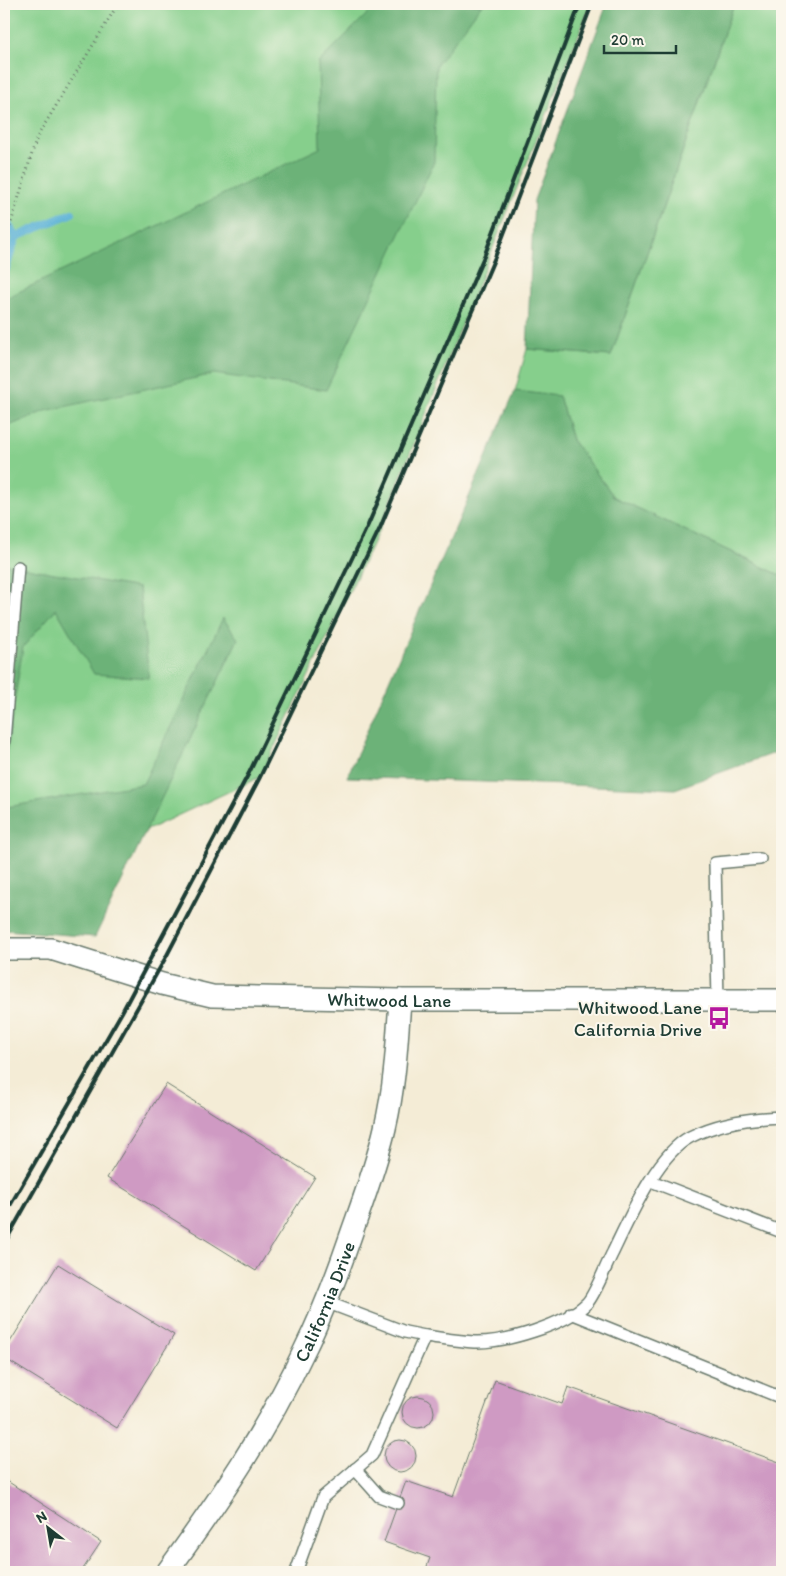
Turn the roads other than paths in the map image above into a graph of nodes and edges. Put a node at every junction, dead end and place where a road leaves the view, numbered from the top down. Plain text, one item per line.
1 (18, 567) dead end
2 (4, 741) edge
3 (760, 859) dead end
4 (4, 949) edge
5 (400, 1000) junction
6 (782, 1000) edge
7 (718, 1001) junction
8 (782, 1117) edge
9 (651, 1181) junction
10 (782, 1232) edge
11 (326, 1302) junction
12 (571, 1313) junction
13 (425, 1336) junction
14 (782, 1398) edge
15 (355, 1469) junction
16 (398, 1503) dead end
17 (167, 1572) edge
18 (296, 1572) edge

1 - 2 lane
3 - 7 lane
4 - 5 street, Whitwood Lane
5 - 7 street, Whitwood Lane
5 - 11 street, California Drive
6 - 7 street, Whitwood Lane
8 - 9 lane
9 - 10 lane
9 - 12 lane
11 - 13 lane
11 - 17 street, California Drive
12 - 13 lane
12 - 14 lane
13 - 15 lane
15 - 16 lane
15 - 18 lane

